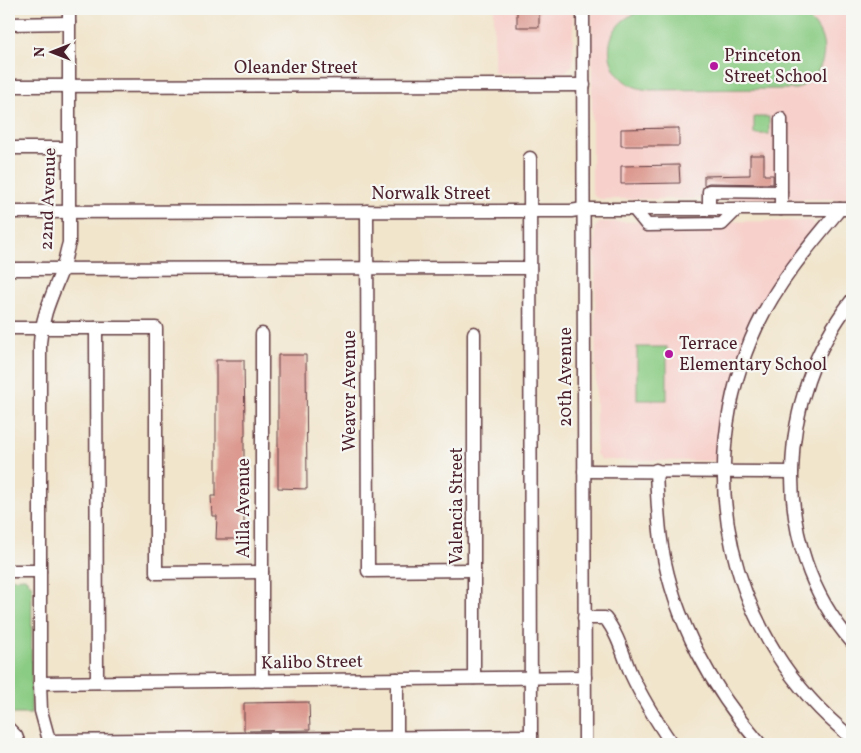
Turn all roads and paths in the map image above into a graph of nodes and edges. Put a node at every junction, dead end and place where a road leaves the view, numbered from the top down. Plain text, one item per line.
1 (69, 9) edge
2 (583, 9) edge
3 (69, 23) junction
4 (9, 24) edge
5 (584, 85) junction
6 (9, 86) edge
7 (69, 86) junction
8 (781, 119) dead end
9 (9, 148) edge
10 (69, 148) junction
11 (530, 158) dead end
12 (781, 192) junction
13 (583, 209) junction
14 (634, 209) junction
15 (709, 209) junction
16 (737, 209) junction
17 (781, 209) junction
18 (846, 209) edge
19 (367, 211) junction
20 (530, 211) junction
21 (9, 212) edge
22 (69, 212) junction
23 (367, 268) junction
24 (530, 268) junction
25 (9, 269) edge
26 (62, 269) junction
27 (852, 300) edge
28 (9, 328) edge
29 (41, 328) junction
30 (96, 328) junction
31 (474, 333) dead end
32 (262, 334) dead end
33 (656, 470) junction
34 (584, 471) junction
35 (723, 472) junction
36 (792, 472) junction
37 (474, 570) junction
38 (9, 571) edge
39 (40, 571) junction
40 (262, 572) junction
41 (584, 618) junction
42 (852, 642) edge
43 (474, 678) junction
44 (531, 678) junction
45 (585, 678) junction
46 (397, 679) junction
47 (262, 681) junction
48 (40, 682) junction
49 (97, 682) junction
50 (9, 729) edge
51 (585, 730) junction
52 (852, 738) edge
53 (531, 740) edge
54 (397, 741) edge
55 (49, 743) edge
56 (19, 744) edge
57 (585, 744) edge
58 (593, 744) edge
59 (672, 744) edge
60 (760, 744) edge

1 - 3 street, 22nd Avenue
2 - 5 street, 20th Avenue
3 - 4 street
3 - 7 street, 22nd Avenue
5 - 7 street, Oleander Street
5 - 13 street, 20th Avenue
6 - 7 street, Oleander Street
7 - 10 street, 22nd Avenue
8 - 12 street
9 - 10 street
10 - 22 street, 22nd Avenue
11 - 20 street
12 - 15 street
12 - 17 street
13 - 14 street, Norwalk Street
13 - 20 street, Norwalk Street
13 - 34 street, 20th Avenue
14 - 15 street, Norwalk Street
14 - 16 street
15 - 16 street, Norwalk Street
16 - 17 street, Norwalk Street
17 - 18 street, Norwalk Street
18 - 35 street
19 - 20 street, Norwalk Street
19 - 22 street, Norwalk Street
19 - 23 street, Weaver Avenue
20 - 24 street
21 - 22 street, Norwalk Street
22 - 26 street, 22nd Avenue
23 - 24 street
23 - 26 street
23 - 37 street, Weaver Avenue
24 - 44 street
25 - 26 street
26 - 29 street, 22nd Avenue
27 - 36 street
28 - 29 street
29 - 30 street
29 - 39 street, 22nd Avenue
30 - 40 street
30 - 49 street
31 - 37 street, Valencia Street
32 - 40 street, Alila Avenue
33 - 34 street
33 - 35 street
33 - 60 street
34 - 41 street, 20th Avenue
35 - 36 street
35 - 52 street
36 - 42 street
37 - 43 street, Valencia Street
38 - 39 street
39 - 48 street, 22nd Avenue
40 - 47 street, Alila Avenue
41 - 45 street, 20th Avenue
41 - 59 street
43 - 44 street, Kalibo Street
43 - 46 street, Kalibo Street
44 - 45 street, Kalibo Street
44 - 53 street
45 - 51 street, 20th Avenue
46 - 47 street, Kalibo Street
46 - 54 street
47 - 49 street, Kalibo Street
48 - 49 street, Kalibo Street
48 - 55 street, 22nd Avenue
50 - 56 street
51 - 57 street, 20th Avenue
51 - 58 street
53 - 54 street
54 - 55 street

